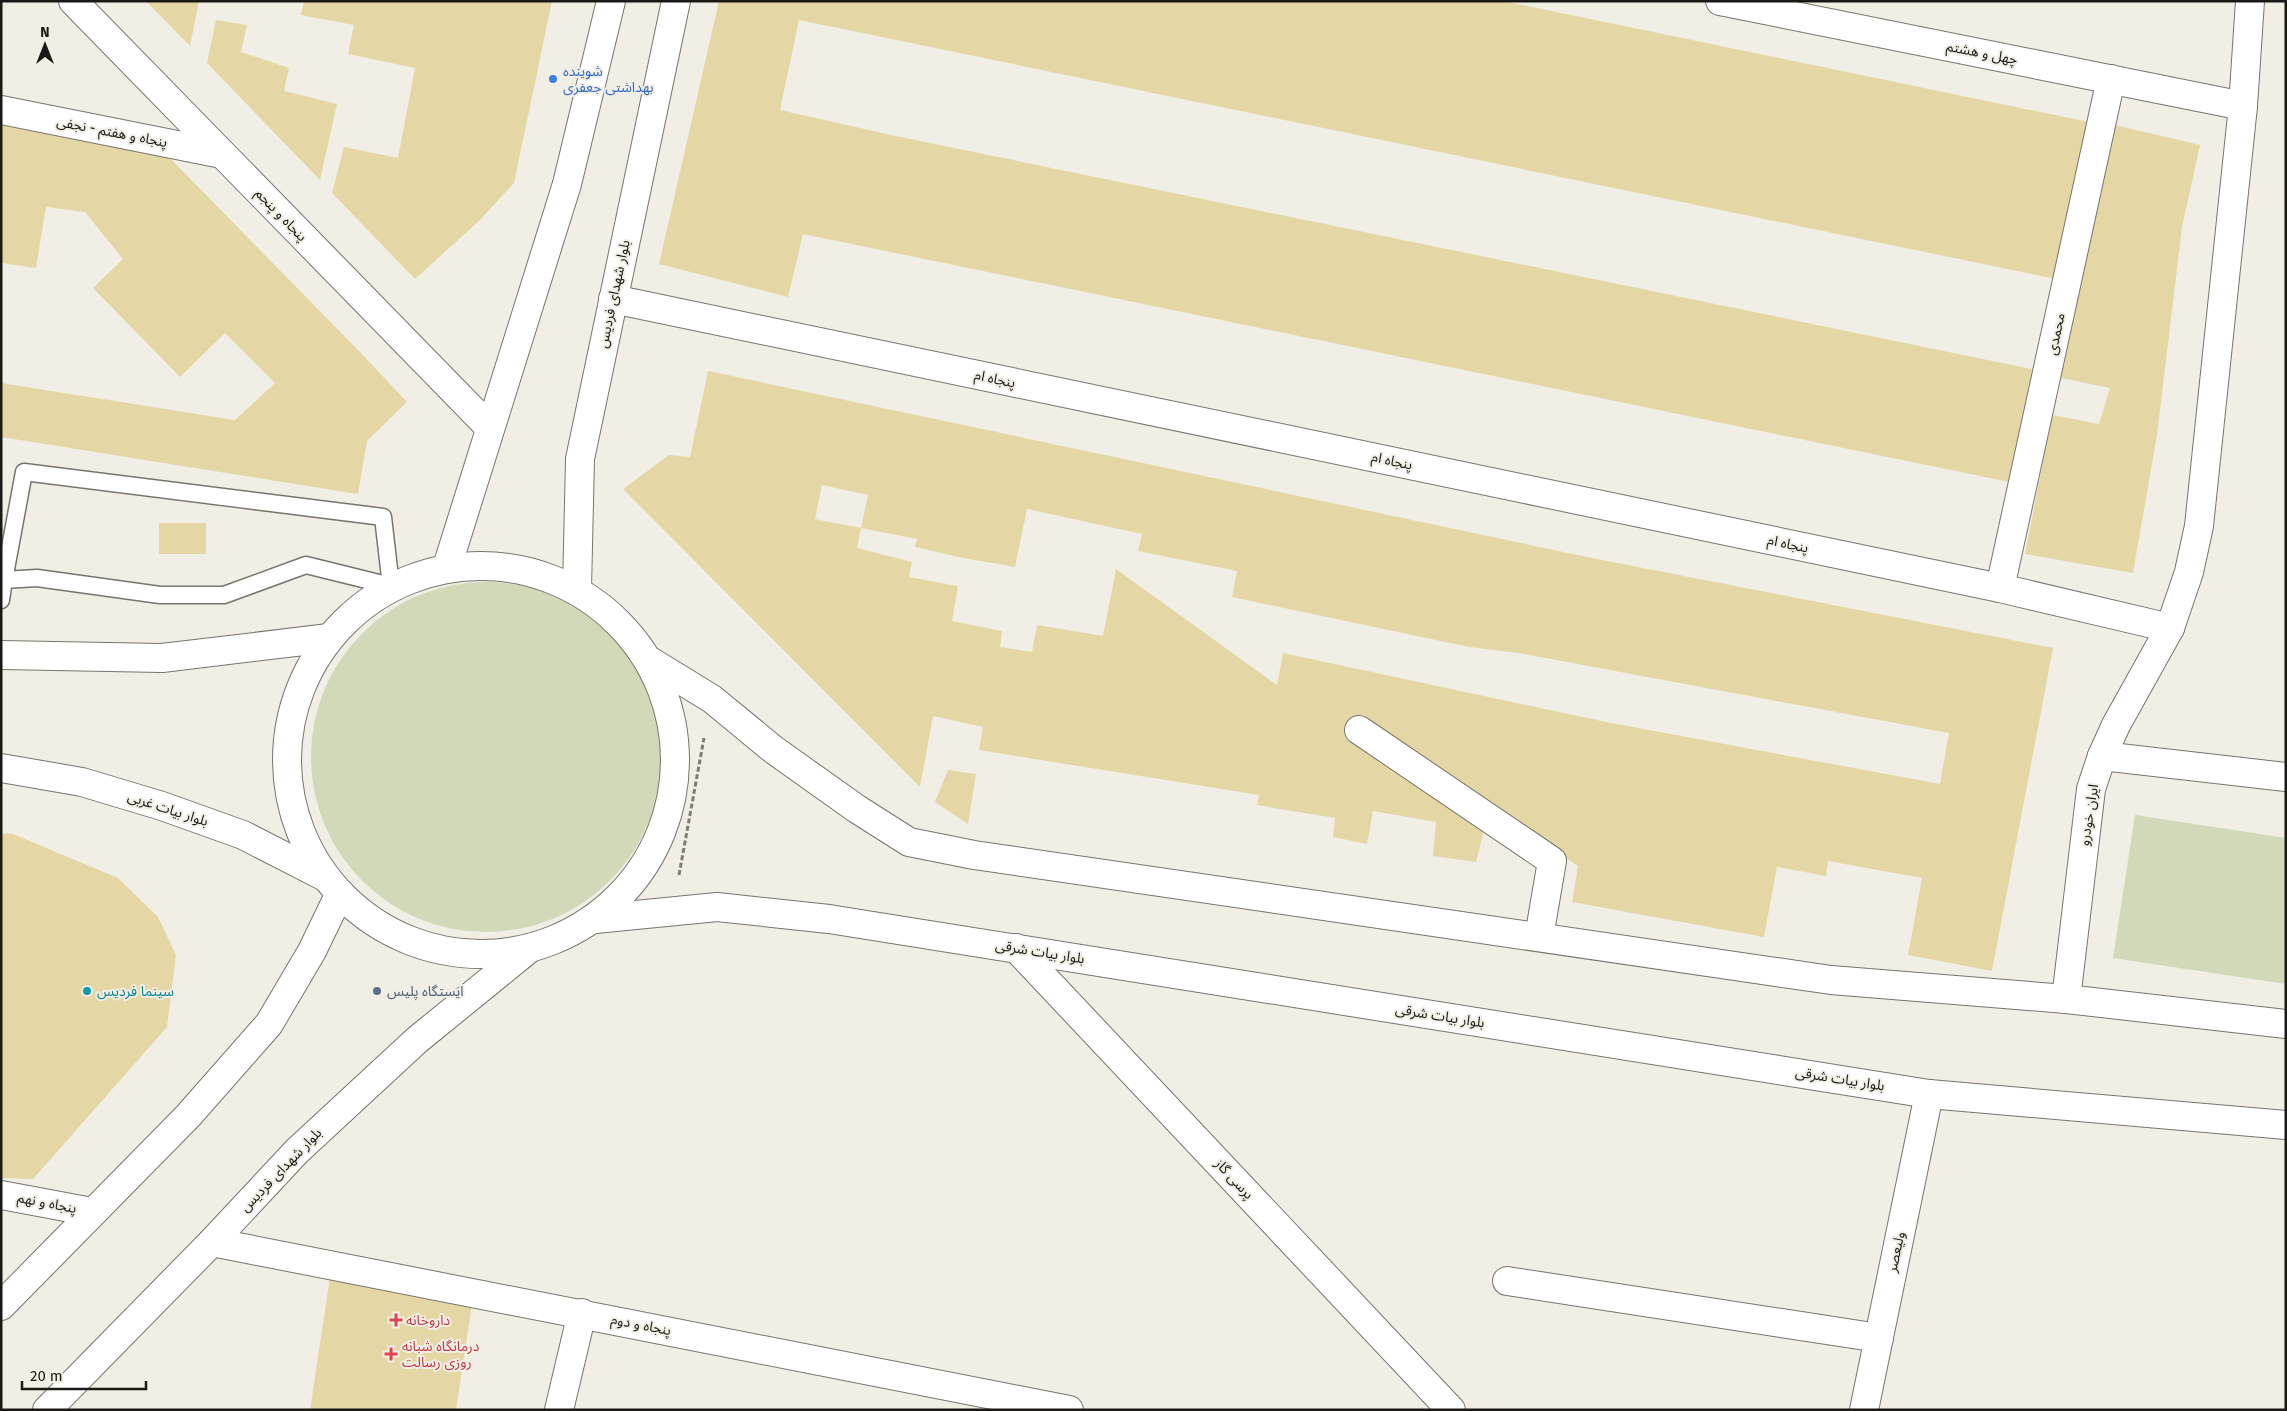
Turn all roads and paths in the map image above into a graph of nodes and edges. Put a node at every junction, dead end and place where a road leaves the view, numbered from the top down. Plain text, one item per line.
1 (73, 1) edge
2 (611, 1) edge
3 (676, 1) edge
4 (1720, 1) edge
5 (2250, 1) edge
6 (2111, 79) junction
7 (2243, 106) junction
8 (1, 110) edge
9 (222, 154) junction
10 (612, 298) junction
11 (490, 428) junction
12 (447, 567) junction
13 (4, 580) junction
14 (391, 586) junction
15 (2000, 588) junction
16 (577, 589) junction
17 (1, 600) edge
18 (2170, 628) junction
19 (329, 638) junction
20 (1, 655) edge
21 (650, 661) junction
22 (712, 698) junction
23 (1359, 730) dead end
24 (2102, 756) junction
25 (1, 768) edge
26 (2286, 777) edge
27 (332, 885) junction
28 (672, 912) junction
29 (595, 919) junction
30 (1539, 937) junction
31 (530, 948) junction
32 (1016, 948) junction
33 (2066, 999) junction
34 (2286, 1024) edge
35 (1929, 1094) junction
36 (2286, 1125) edge
37 (1, 1195) edge
38 (92, 1212) junction
39 (212, 1242) junction
40 (1507, 1281) dead end
41 (1, 1306) edge
42 (582, 1313) junction
43 (1878, 1338) junction
44 (47, 1410) edge
45 (559, 1410) edge
46 (1069, 1410) edge
47 (1451, 1410) edge
48 (1864, 1410) edge

1 - 9 main road, پنجاه و پنجم
2 - 11 main road
3 - 10 main road, بلوار شهدای فردیس
4 - 6 main road, چهل و هشتم
5 - 7 main road, ایران خودرو
6 - 7 main road, چهل و هشتم
6 - 15 main road, محمدی
7 - 18 main road, ایران خودرو
8 - 9 main road, پنجاه و هفتم - نجفی
9 - 11 main road, پنجاه و پنجم
10 - 15 main road, پنجاه ام
10 - 16 main road, بلوار شهدای فردیس
11 - 12 main road
12 - 14 main road
12 - 16 main road
13 - 14 lane
13 - 14 lane
13 - 17 lane
14 - 19 main road
15 - 18 main road, پنجاه ام
16 - 21 main road
18 - 24 main road, ایران خودرو
19 - 20 main road
19 - 27 main road
21 - 22 main road
21 - 29 main road
22 - 28 path
22 - 30 main road
23 - 30 main road
24 - 26 main road
24 - 33 main road, ایران خودرو
25 - 27 main road, بلوار بیات غربی
27 - 31 main road
27 - 38 main road
28 - 29 main road, بلوار بیات شرقی
28 - 32 main road, بلوار بیات شرقی
29 - 31 main road
30 - 33 main road
31 - 39 main road, بلوار شهدای فردیس
32 - 35 main road, بلوار بیات شرقی
32 - 47 main road, پرسی گاز
33 - 34 main road
35 - 36 main road, بلوار بیات شرقی
35 - 43 main road, ولیعصر
37 - 38 main road, پنجاه و نهم
38 - 41 main road
39 - 42 main road, پنجاه و دوم
39 - 44 main road, بلوار شهدای فردیس
40 - 43 main road
42 - 45 main road
42 - 46 main road, پنجاه و دوم
43 - 48 main road, ولیعصر

